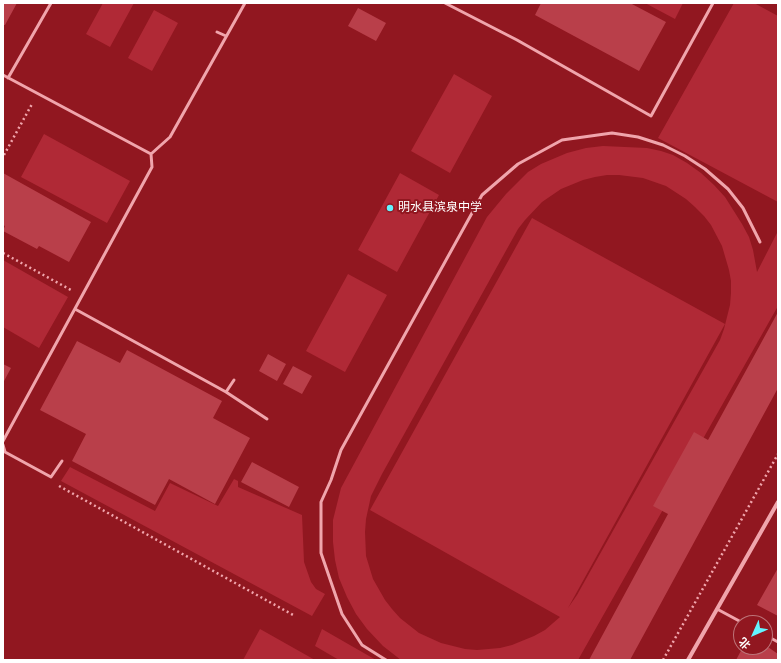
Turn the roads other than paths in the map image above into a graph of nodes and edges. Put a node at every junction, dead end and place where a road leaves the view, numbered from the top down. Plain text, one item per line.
1 (51, 3) edge
2 (245, 3) edge
3 (445, 3) edge
4 (713, 3) edge
5 (217, 32) dead end
6 (226, 36) junction
7 (3, 75) edge
8 (8, 78) junction
9 (151, 154) junction
10 (760, 242) dead end
11 (75, 309) junction
12 (234, 380) dead end
13 (226, 392) junction
14 (267, 419) dead end
15 (3, 440) edge
16 (3, 445) edge
17 (62, 461) dead end
18 (778, 502) edge
19 (717, 609) junction
20 (733, 618) edge
21 (386, 660) edge
22 (688, 660) edge

1 - 8 lane
2 - 6 lane
3 - 4 lane
5 - 6 lane
6 - 9 lane
7 - 8 lane
8 - 9 lane
9 - 11 lane
10 - 21 lane
11 - 13 lane
11 - 15 lane
12 - 13 lane
13 - 14 lane
16 - 17 lane
18 - 19 street
19 - 20 lane
19 - 22 street

